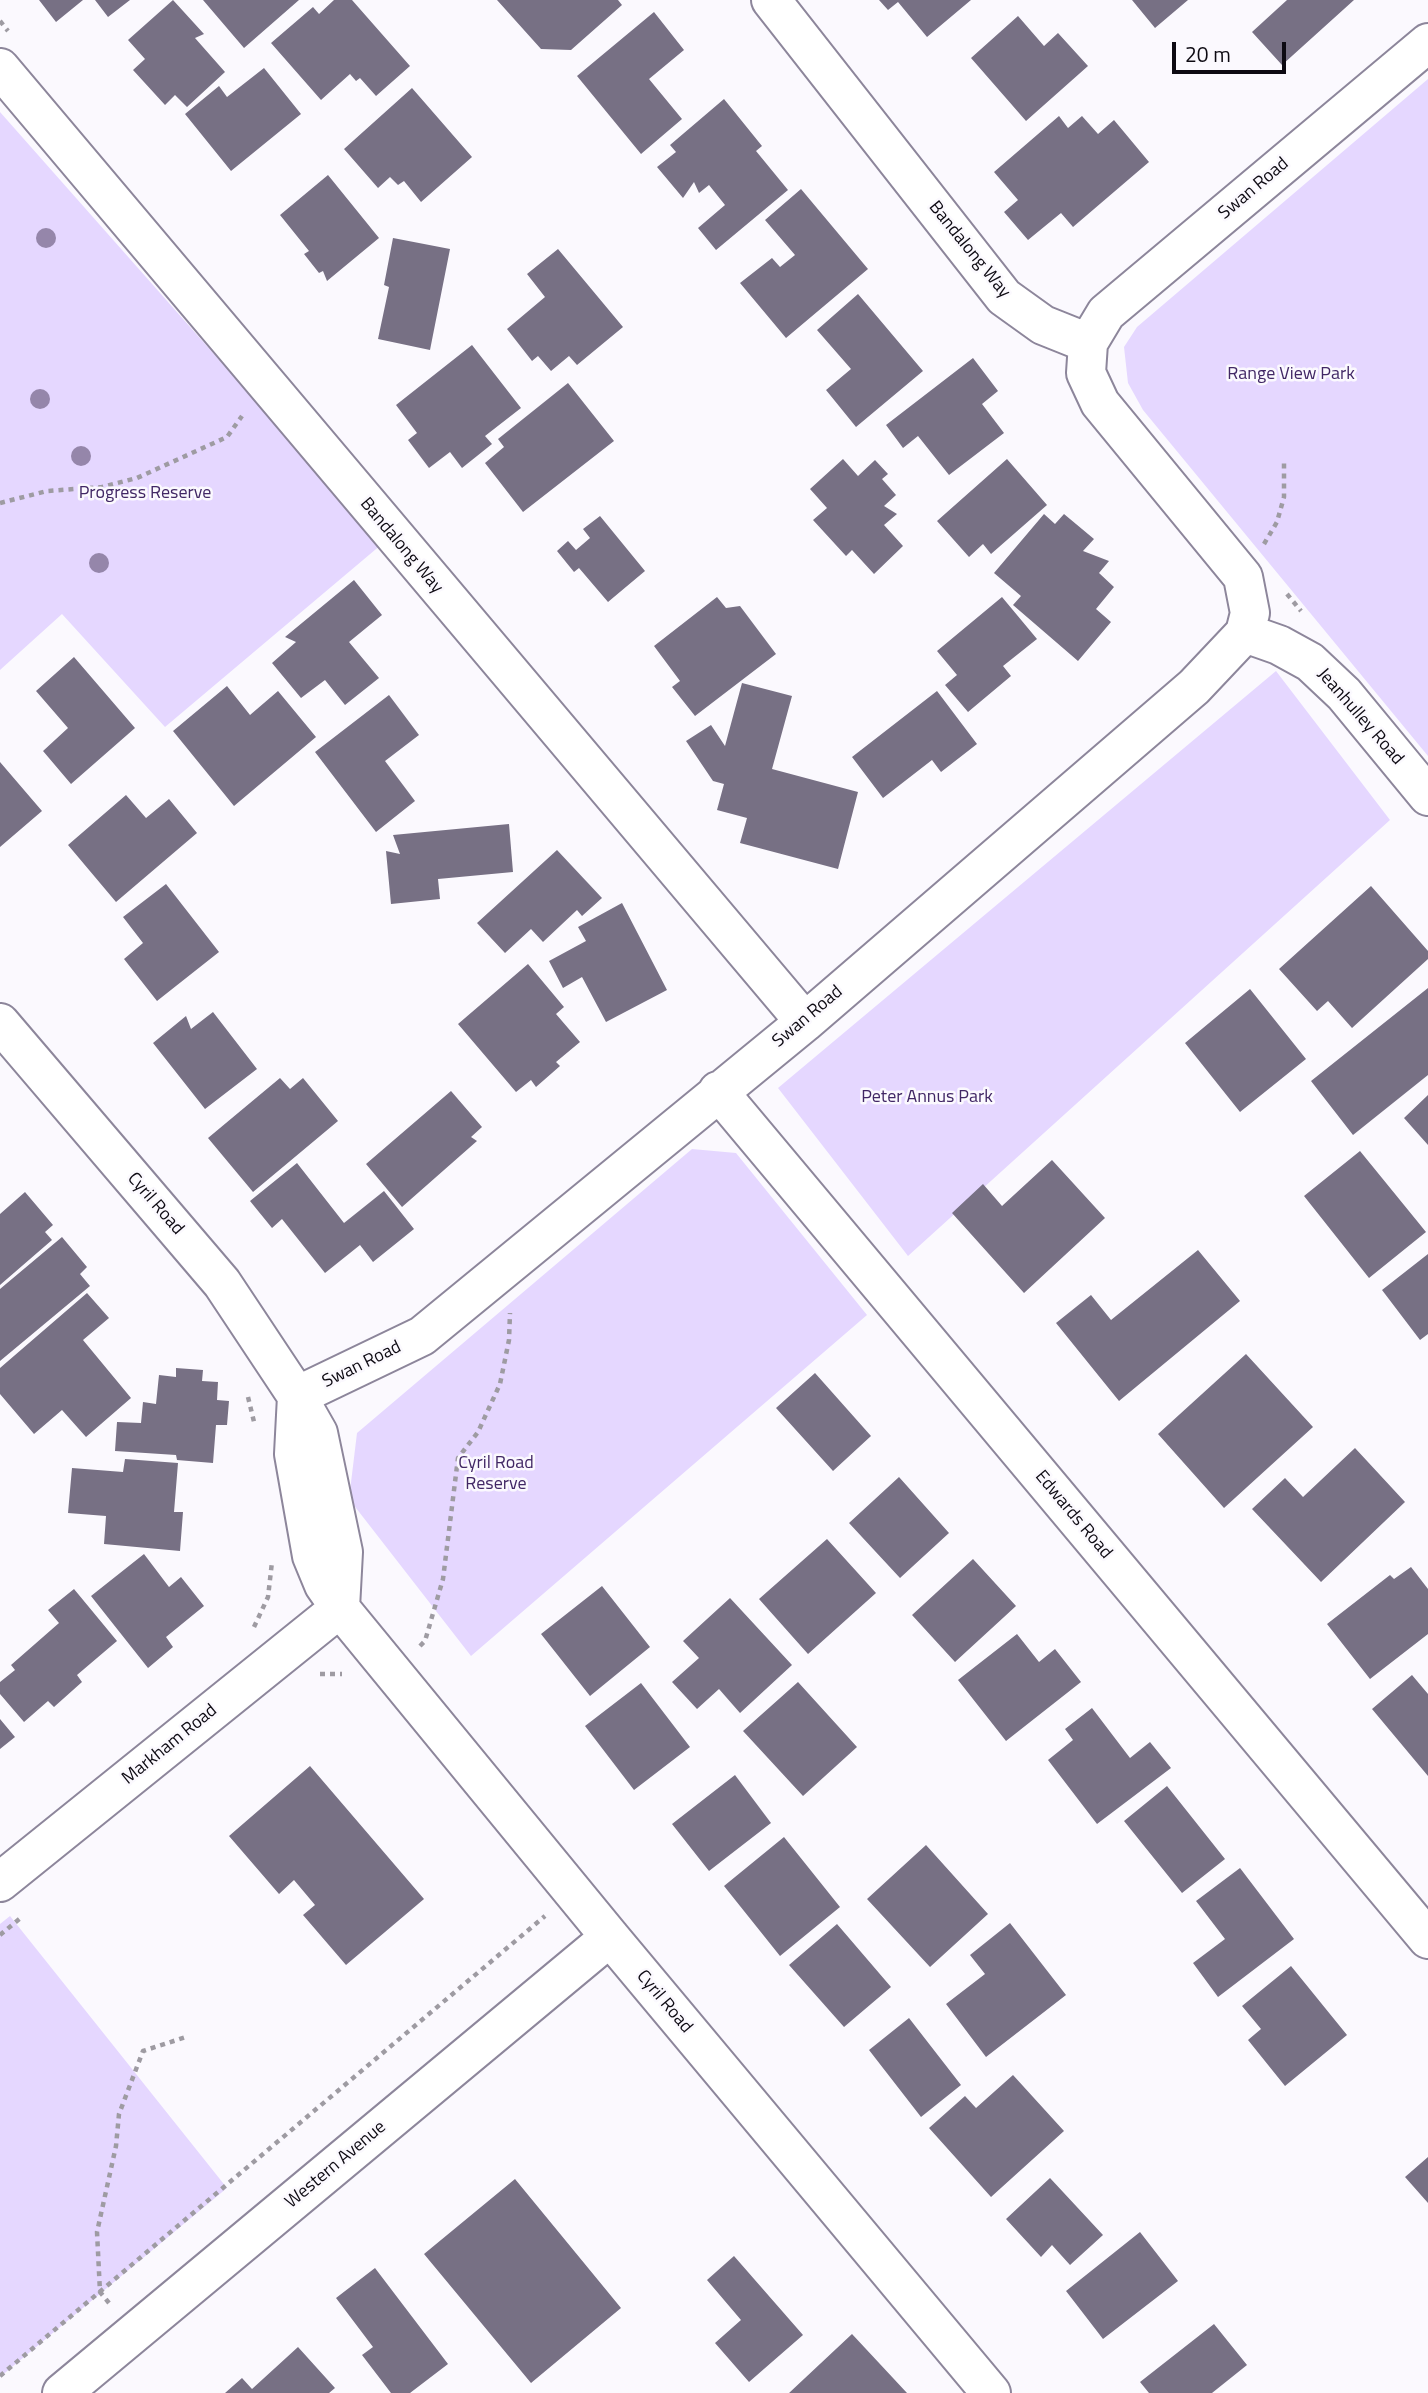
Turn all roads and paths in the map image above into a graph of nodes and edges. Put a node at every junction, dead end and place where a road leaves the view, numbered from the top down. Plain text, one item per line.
1 (771, 0) edge
2 (1428, 43) edge
3 (0, 68) edge
4 (1088, 343) junction
5 (272, 394) junction
6 (1284, 461) dead end
7 (0, 503) edge
8 (1251, 563) junction
9 (1245, 633) junction
10 (1428, 796) edge
11 (805, 1021) junction
12 (0, 1023) edge
13 (718, 1091) junction
14 (499, 1273) junction
15 (245, 1383) dead end
16 (297, 1396) junction
17 (258, 1437) dead end
18 (273, 1557) dead end
19 (340, 1608) junction
20 (251, 1633) dead end
21 (392, 1671) junction
22 (316, 1675) dead end
23 (0, 1882) edge
24 (573, 1892) junction
25 (31, 1910) dead end
26 (0, 1935) edge
27 (610, 1937) junction
28 (1428, 1939) edge
29 (186, 2037) dead end
30 (100, 2292) junction
31 (135, 2332) junction
32 (0, 2376) edge
33 (62, 2393) edge
34 (991, 2393) edge

1 - 4 street, Bandalong Way
2 - 4 street, Swan Road
3 - 5 street, Bandalong Way
4 - 8 street
5 - 7 path
5 - 11 street, Bandalong Way
6 - 8 path
8 - 9 street
9 - 10 street, Jeanhulley Road
9 - 11 street, Swan Road
11 - 13 street, Swan Road
12 - 16 street, Cyril Road
13 - 14 street, Swan Road
13 - 28 street, Edwards Road
14 - 16 street, Swan Road
14 - 21 path
15 - 17 path
16 - 19 street, Cyril Road
18 - 20 path
19 - 21 street, Cyril Road
19 - 23 street, Markham Road
21 - 22 path
21 - 24 street, Cyril Road
24 - 27 street, Cyril Road
24 - 30 path
25 - 26 path
27 - 31 street, Western Avenue
27 - 34 street, Cyril Road
29 - 30 path
30 - 31 path
30 - 32 path
31 - 33 street, Western Avenue

